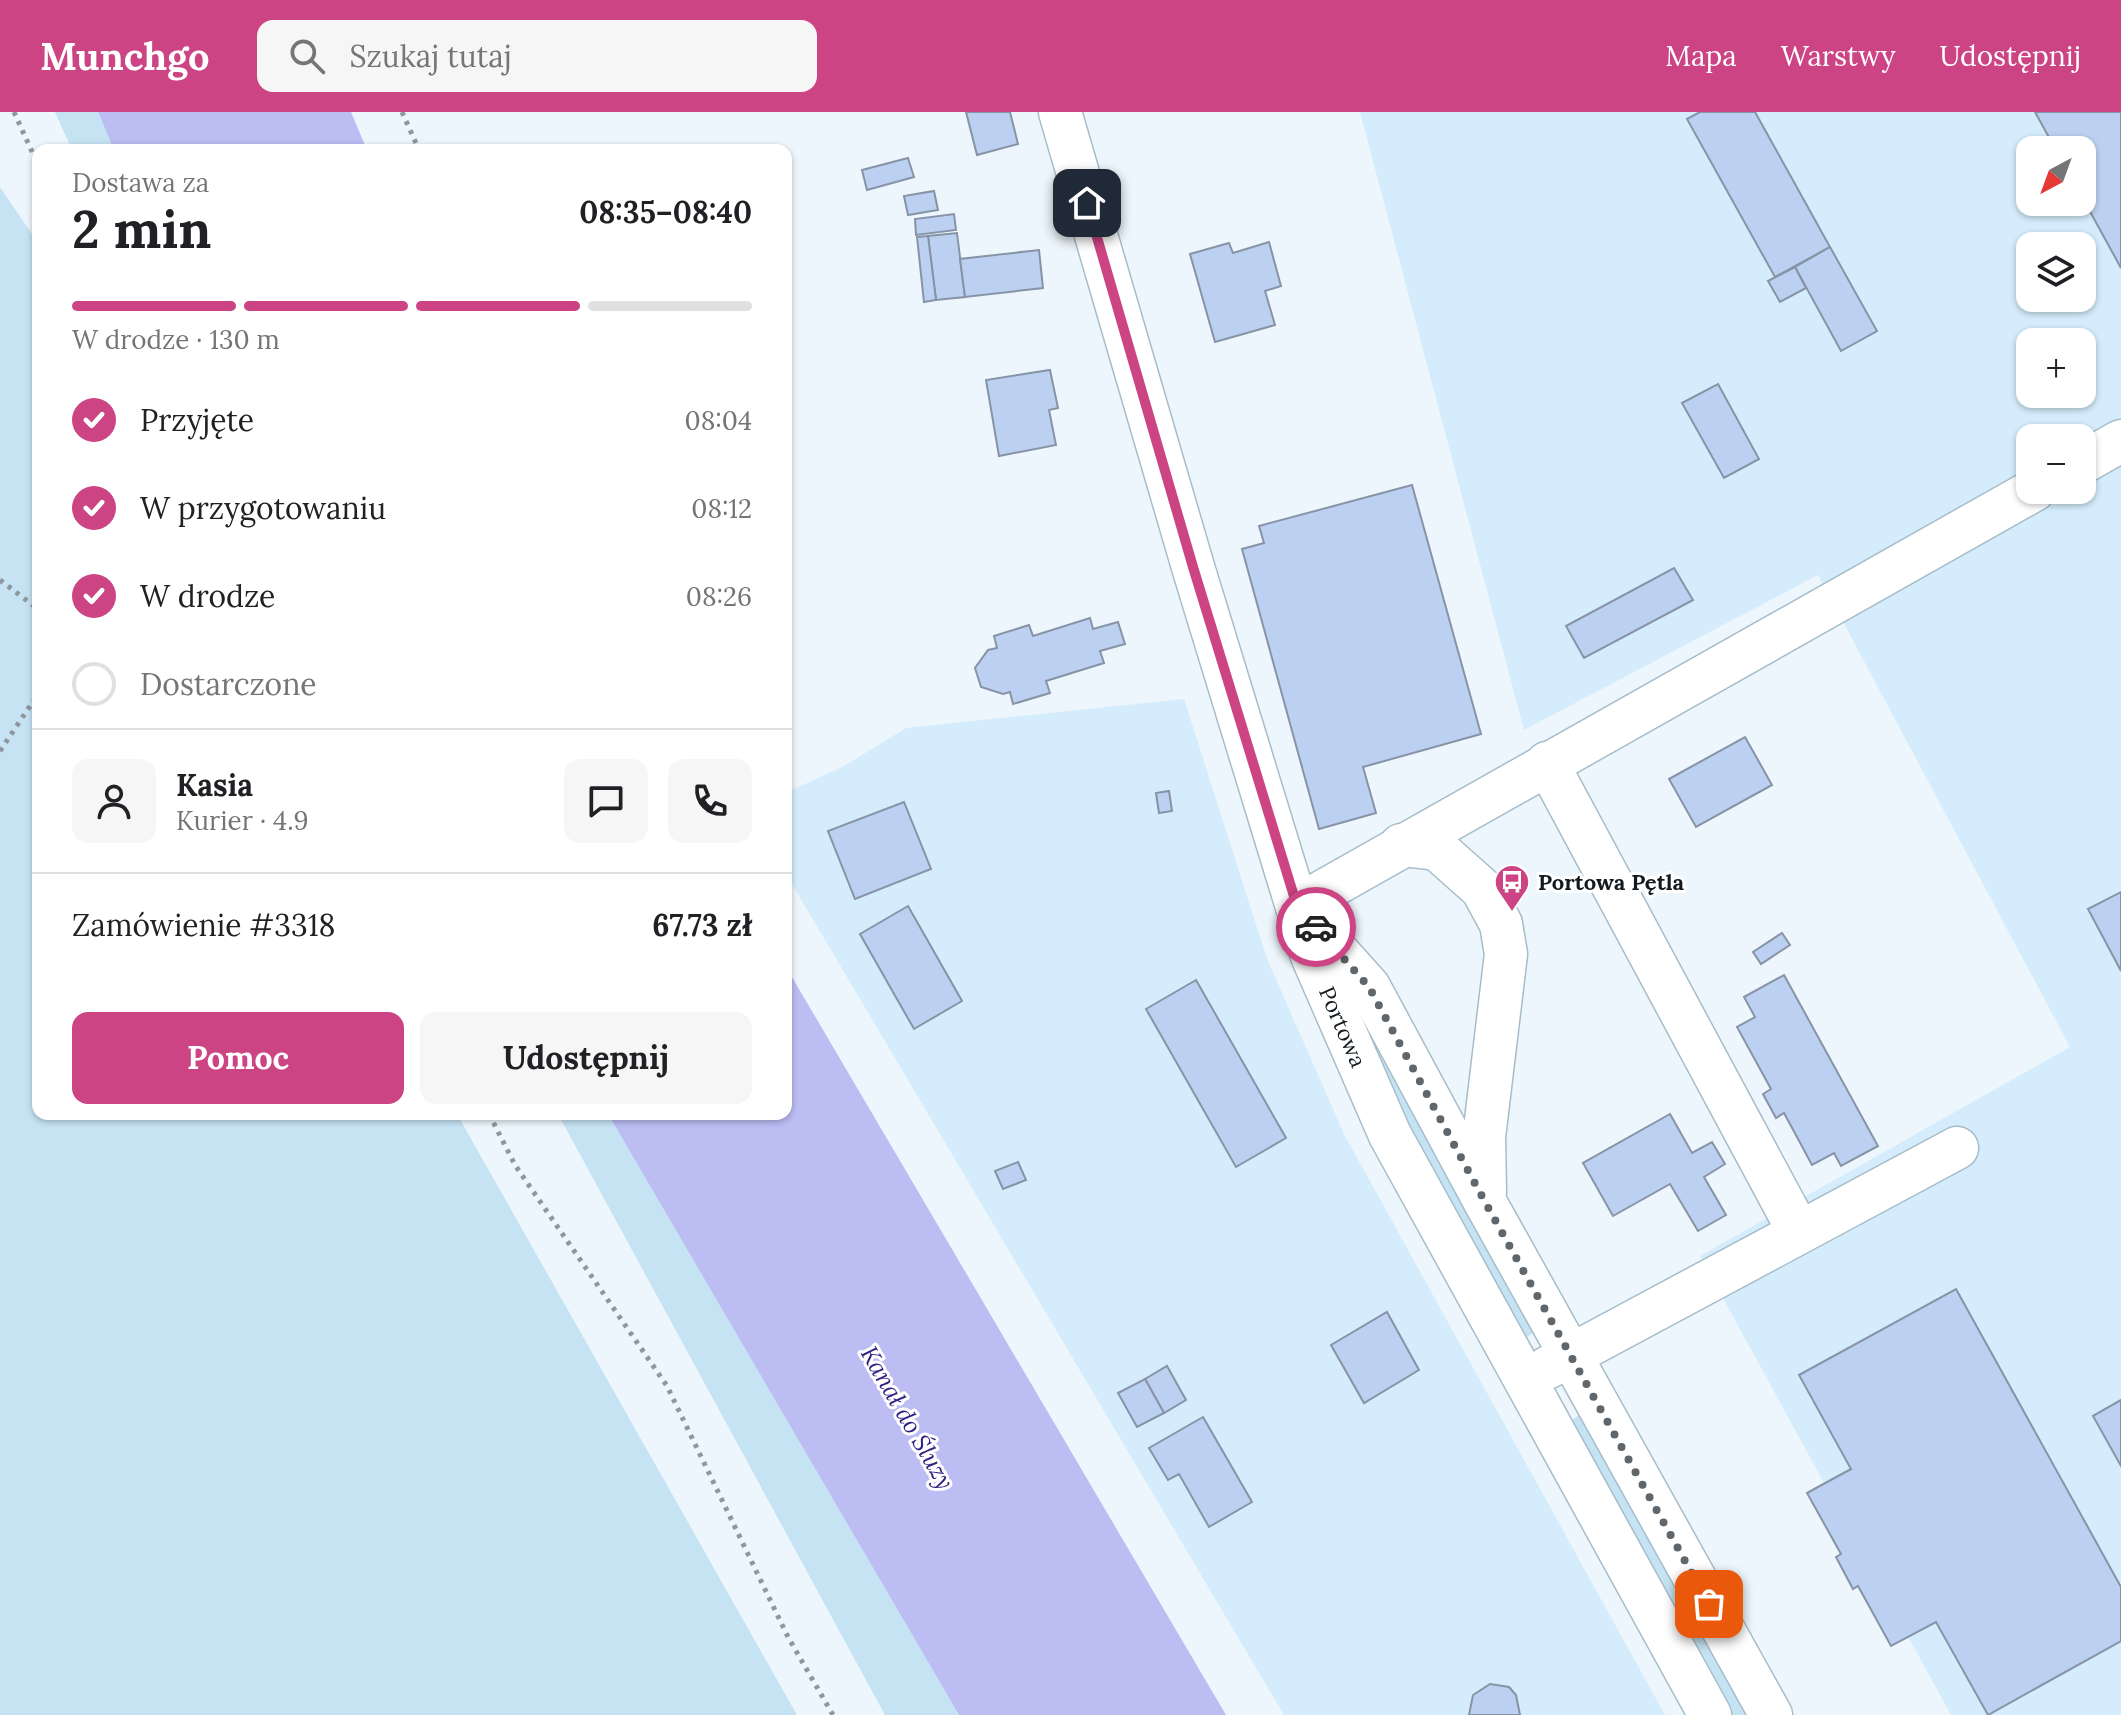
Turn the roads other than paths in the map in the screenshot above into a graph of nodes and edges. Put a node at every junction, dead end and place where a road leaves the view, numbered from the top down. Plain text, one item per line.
1 (1060, 112) edge
2 (2121, 441) edge
3 (2096, 455) edge
4 (2016, 500) edge
5 (1547, 763) junction
6 (1401, 845) junction
7 (1297, 906) junction
8 (1957, 1148) dead end
9 (1485, 1202) junction
10 (1799, 1232) junction
11 (1571, 1355) junction
12 (1524, 1379) junction
13 (1710, 1715) edge
14 (1771, 1715) edge

1 - 7 street
2 - 3 street
4 - 5 street
5 - 6 street
5 - 10 street
6 - 7 street
6 - 9 street
7 - 9 street, Portowa
7 - 12 street, Portowa
8 - 10 street
9 - 11 street, Portowa
10 - 11 street
11 - 12 street
11 - 14 street, Portowa
12 - 13 street, Portowa

